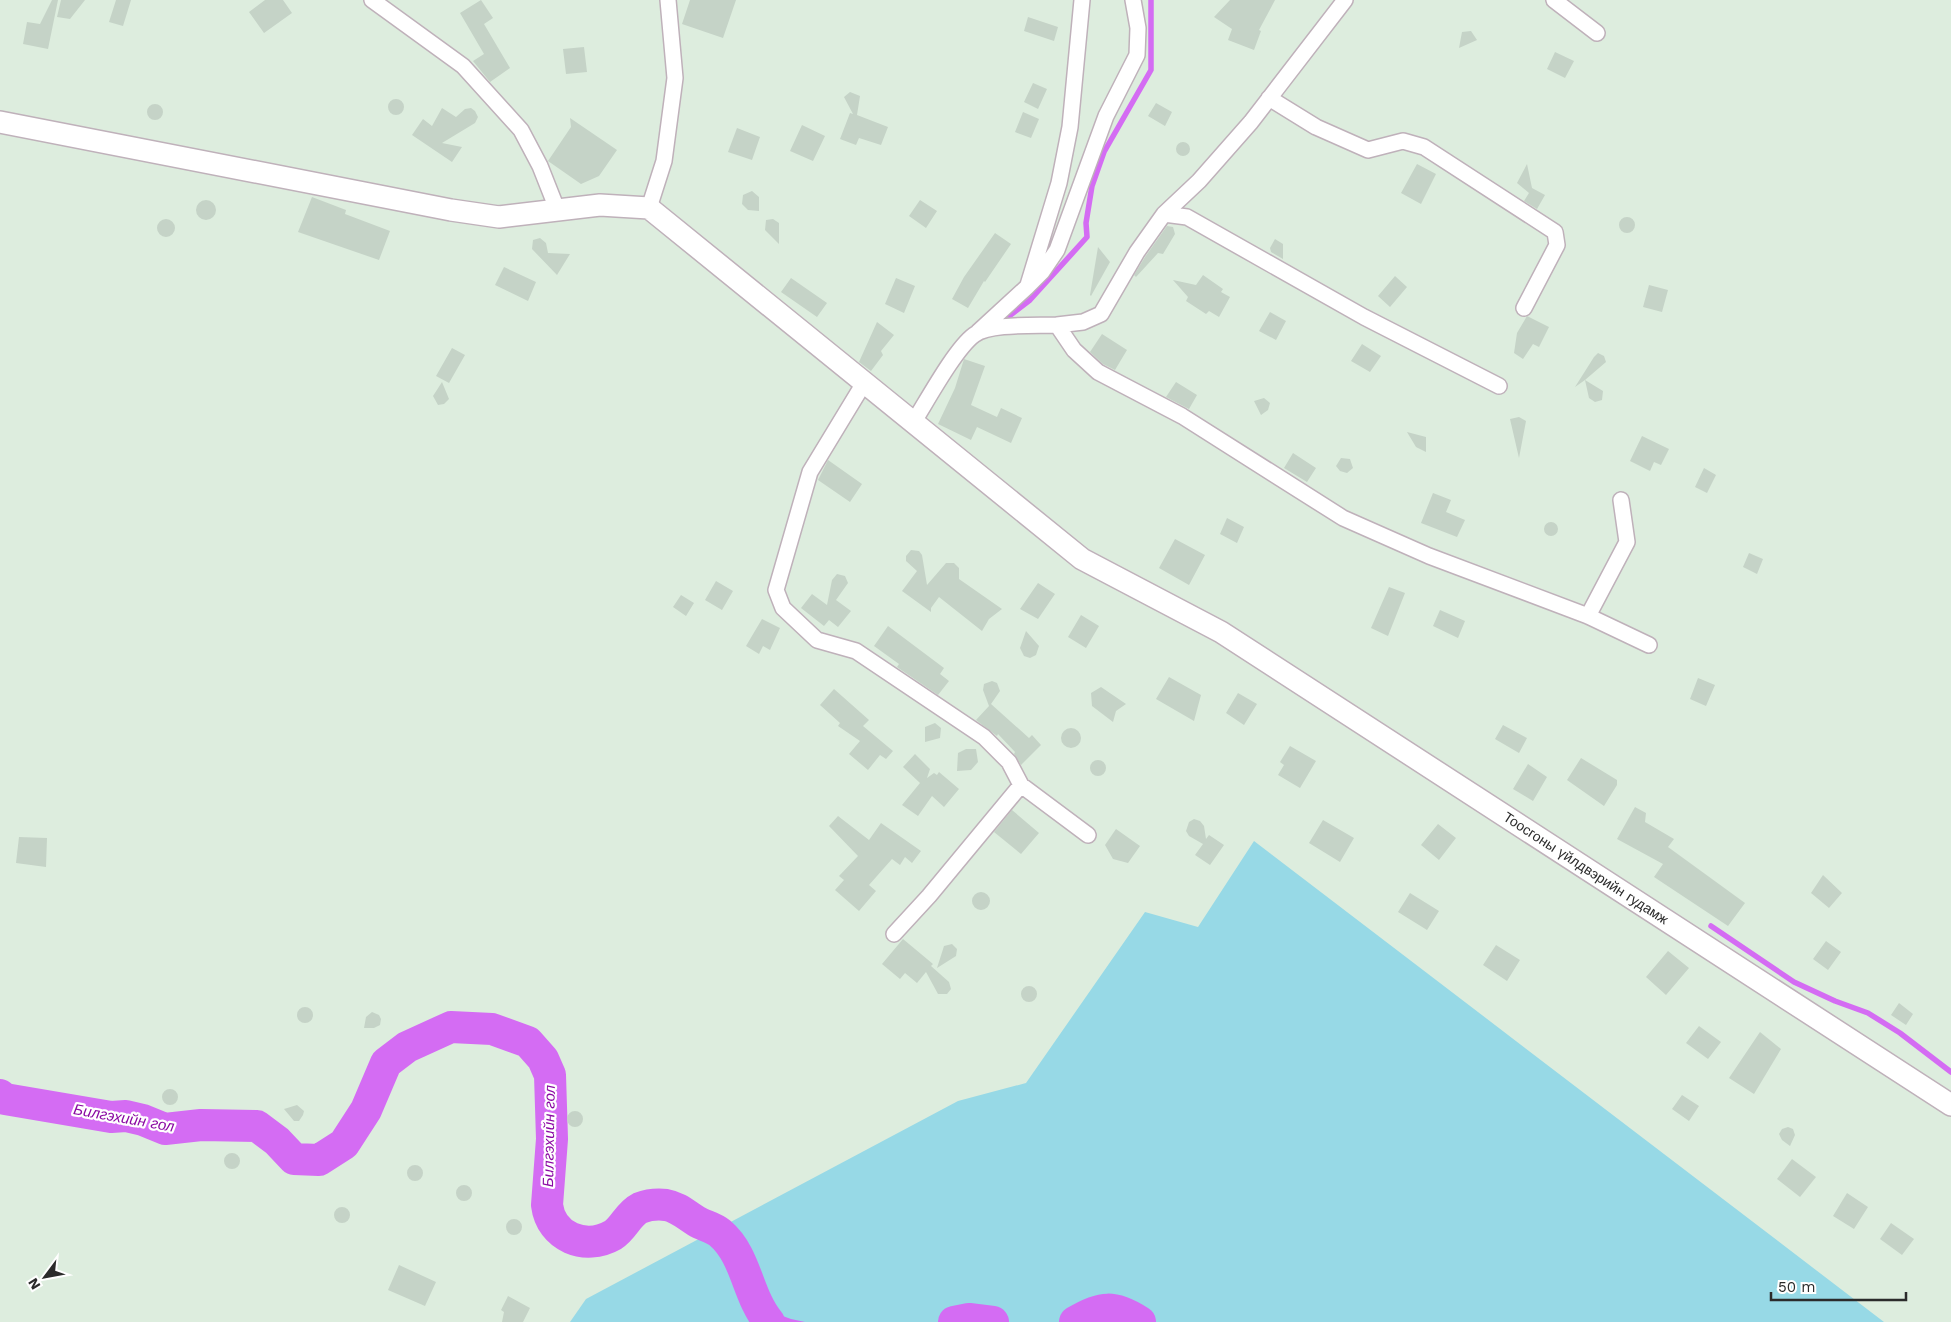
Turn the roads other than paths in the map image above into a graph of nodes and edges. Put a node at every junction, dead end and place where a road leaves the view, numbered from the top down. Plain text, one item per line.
1 (372, 0) edge
2 (668, 0) edge
3 (1082, 0) edge
4 (1133, 0) edge
5 (1345, 0) edge
6 (1554, 0) edge
7 (1597, 33) dead end
8 (1269, 98) junction
9 (0, 122) edge
10 (649, 208) junction
11 (557, 209) junction
12 (1164, 214) junction
13 (1027, 287) junction
14 (1524, 308) dead end
15 (1057, 325) junction
16 (975, 335) junction
17 (864, 383) junction
18 (1499, 386) dead end
19 (913, 423) junction
20 (1621, 500) dead end
21 (1588, 616) junction
22 (1649, 645) dead end
23 (1021, 785) junction
24 (1088, 835) dead end
25 (894, 934) dead end
26 (1951, 1105) edge

1 - 11 street
2 - 10 street
3 - 13 street
4 - 13 street
5 - 8 street
6 - 7 street
8 - 12 street
8 - 14 street
9 - 11 main road
10 - 11 main road
10 - 17 main road, Тоосгоны үйлдвэрийн гудамж
12 - 15 street
12 - 18 street
13 - 16 street
15 - 16 street
15 - 21 street
16 - 19 street
17 - 19 main road, Тоосгоны үйлдвэрийн гудамж
17 - 23 street
19 - 26 main road, Тоосгоны үйлдвэрийн гудамж
20 - 21 street
21 - 22 street
23 - 24 street
23 - 25 street

